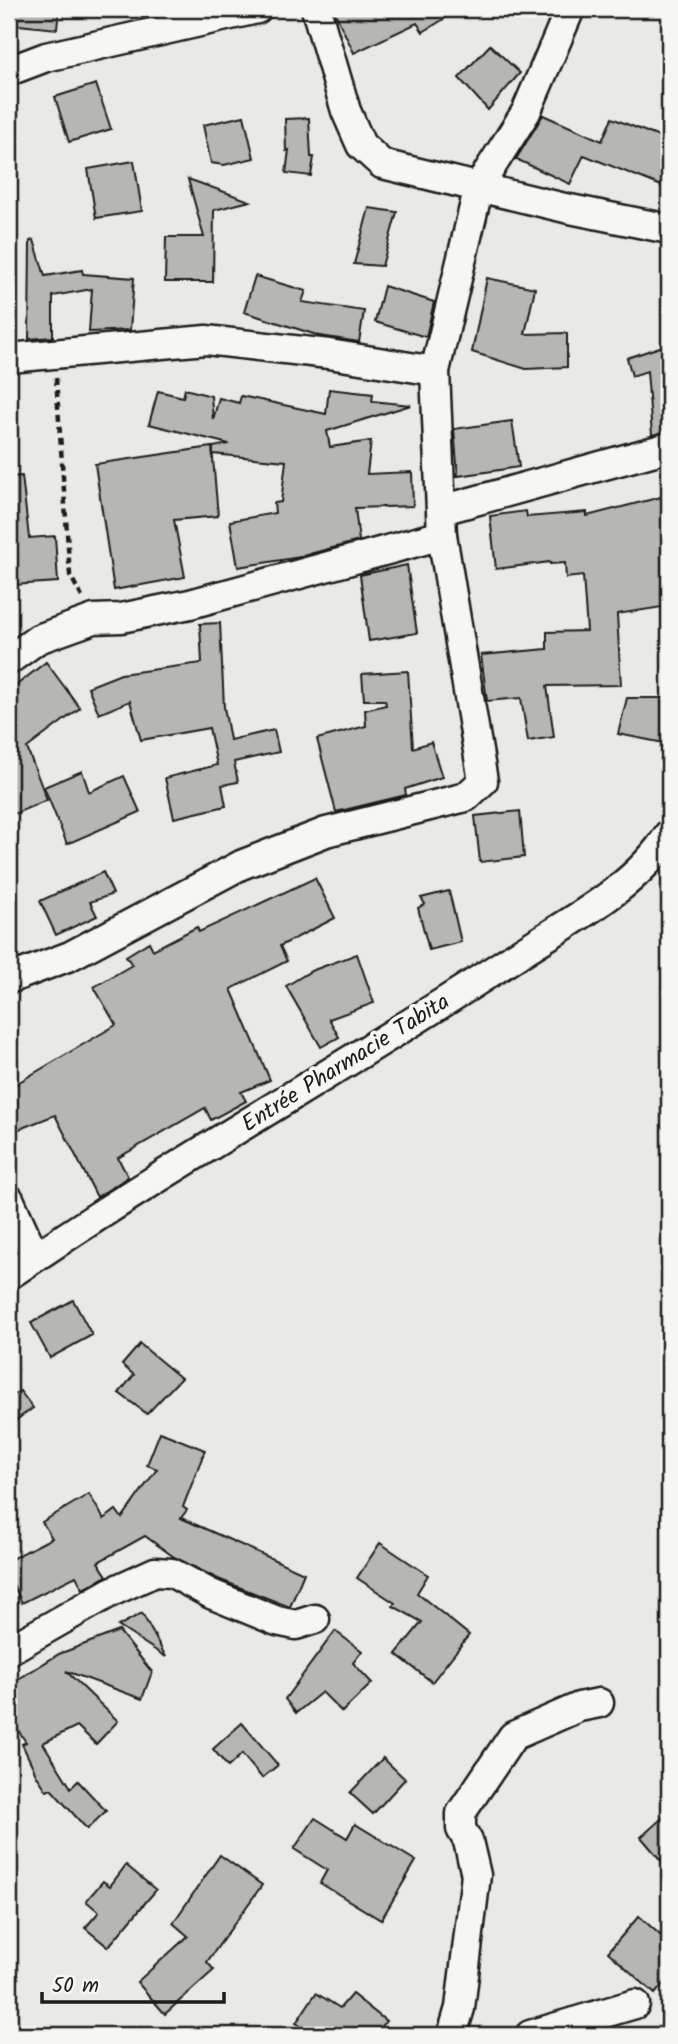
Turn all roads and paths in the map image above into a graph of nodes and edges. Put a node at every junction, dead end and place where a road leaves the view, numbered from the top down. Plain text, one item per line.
1 (257, 9) edge
2 (316, 9) edge
3 (570, 9) edge
4 (9, 71) edge
5 (479, 186) junction
6 (669, 229) edge
7 (54, 354) junction
8 (9, 358) edge
9 (435, 371) junction
10 (669, 447) edge
11 (442, 522) junction
12 (94, 619) junction
13 (9, 660) edge
14 (669, 834) edge
15 (9, 979) edge
16 (9, 1199) edge
17 (35, 1257) junction
18 (9, 1275) edge
19 (315, 1619) dead end
20 (9, 1650) edge
21 (599, 1703) dead end
22 (635, 2004) dead end
23 (452, 2035) edge
24 (530, 2035) edge

1 - 4 street
2 - 5 street
3 - 5 street
5 - 6 street
5 - 9 street
7 - 8 street
7 - 9 street
7 - 12 path
9 - 11 street
10 - 11 street
11 - 12 street
11 - 15 street
12 - 13 street
14 - 17 street, Entrée Pharmacie Tabita
16 - 17 street
17 - 18 street, Entrée Pharmacie Tabita
19 - 20 street
21 - 23 street
22 - 24 street

